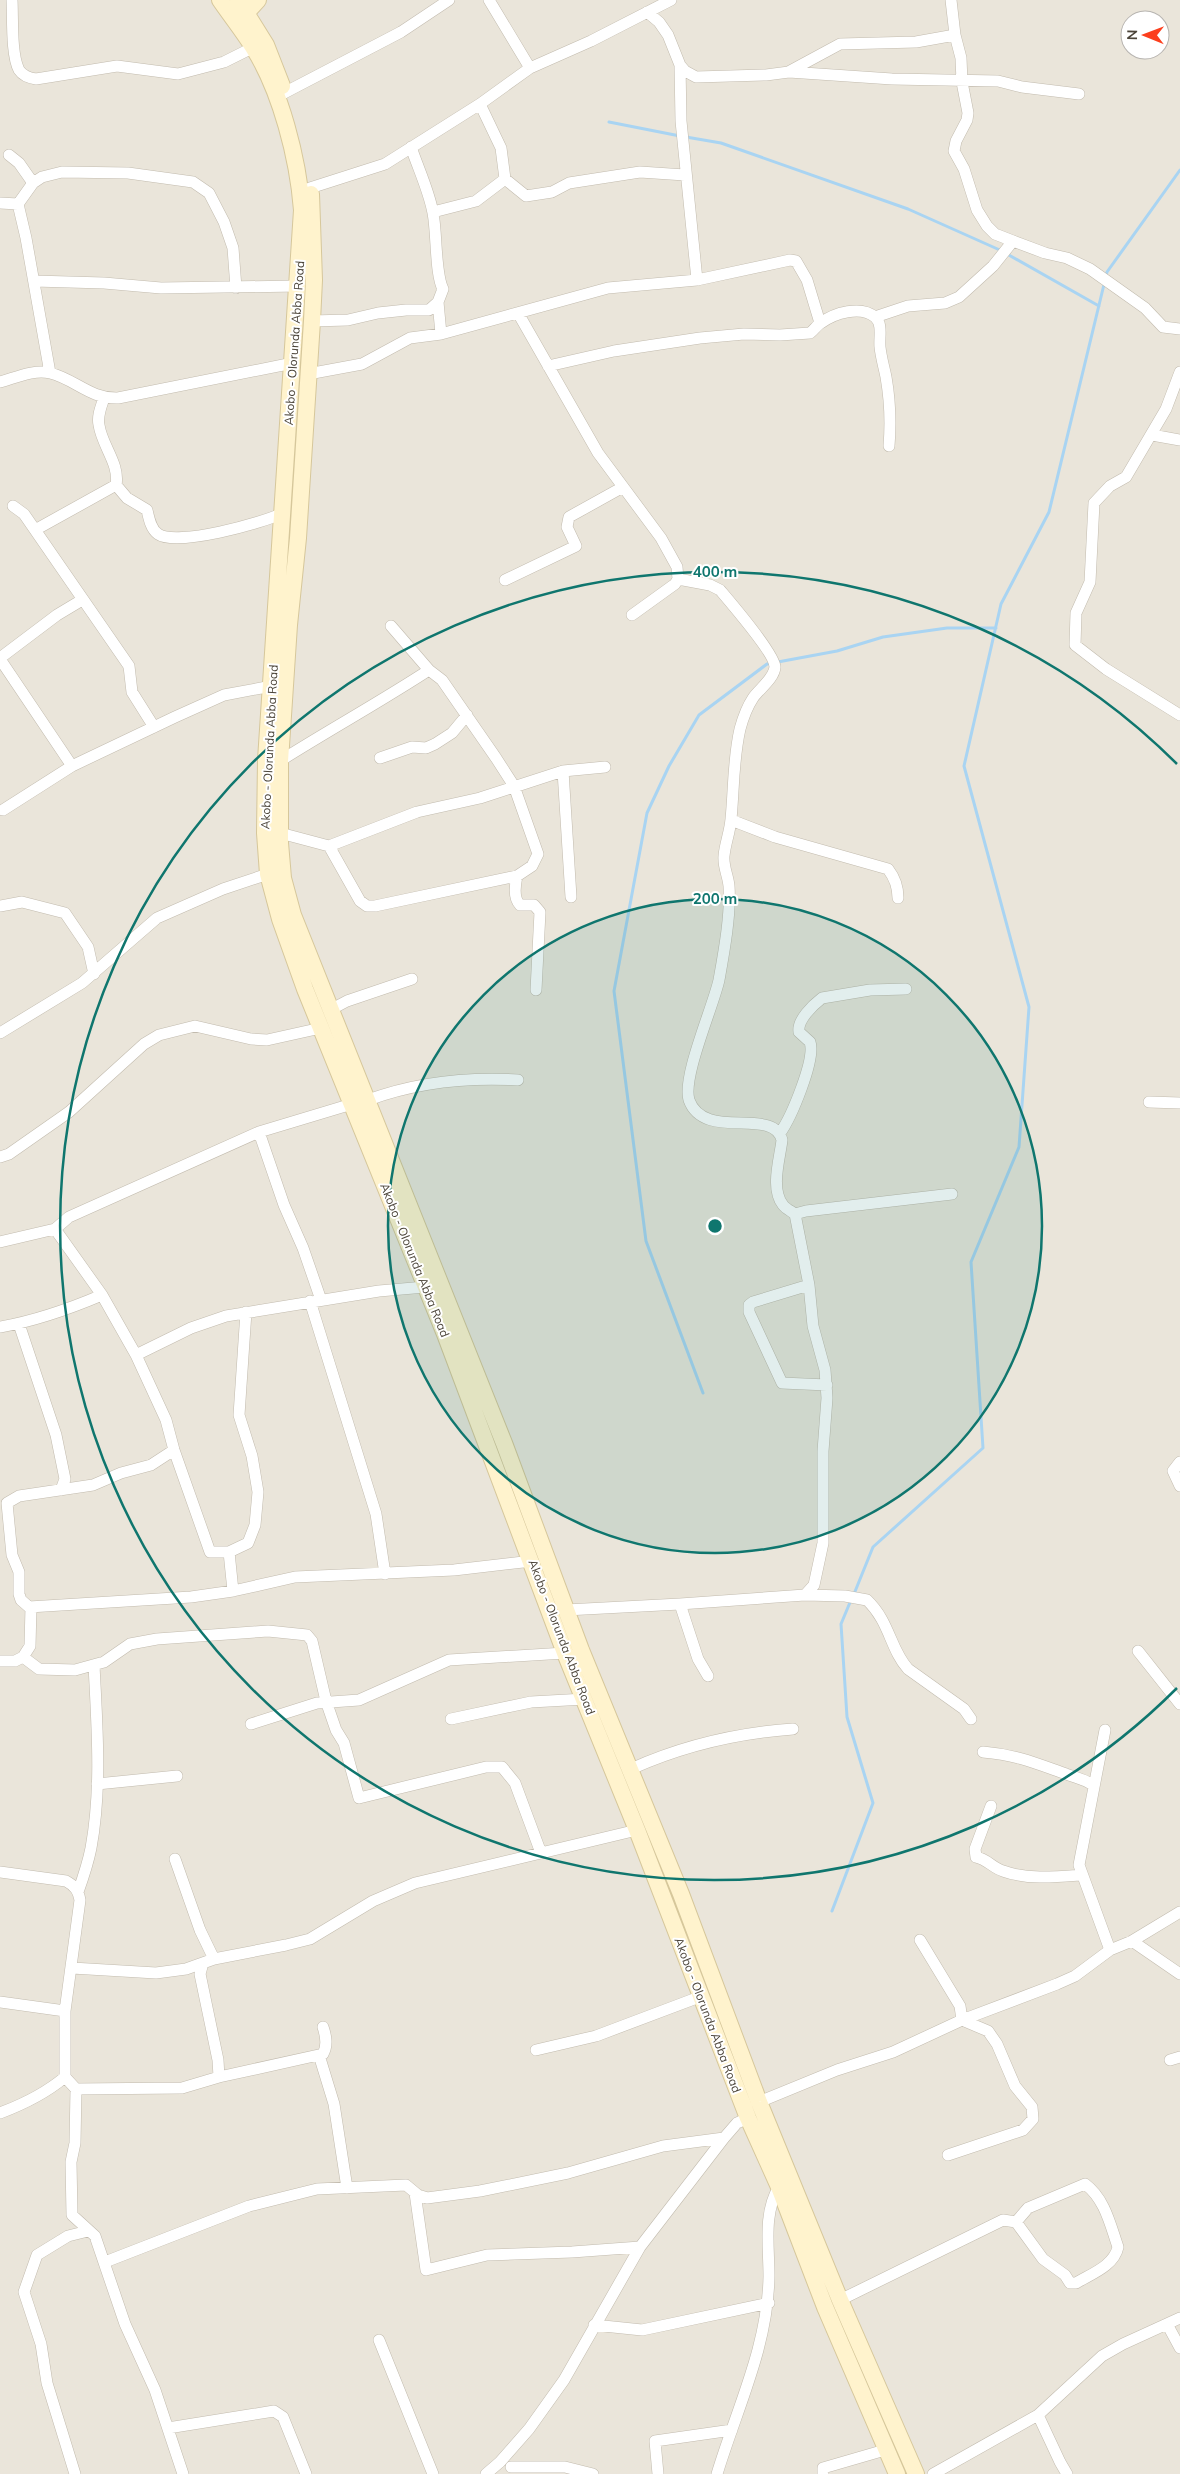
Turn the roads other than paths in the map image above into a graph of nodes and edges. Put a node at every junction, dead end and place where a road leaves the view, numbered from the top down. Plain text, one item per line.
1 (12, 0) edge
2 (220, 0) edge
3 (449, 0) edge
4 (489, 0) edge
5 (671, 0) edge
6 (951, 0) edge
7 (248, 4) edge
8 (647, 12) junction
9 (955, 35) junction
10 (254, 47) junction
11 (680, 64) junction
12 (530, 68) junction
13 (789, 72) junction
14 (962, 82) junction
15 (284, 93) junction
16 (1080, 94) dead end
17 (480, 104) junction
18 (411, 146) junction
19 (9, 154) dead end
20 (685, 175) junction
21 (505, 179) junction
22 (33, 183) junction
23 (310, 188) junction
24 (0, 203) edge
25 (18, 204) junction
26 (433, 212) junction
27 (1013, 241) junction
28 (697, 280) junction
29 (34, 281) junction
30 (298, 286) junction
31 (236, 288) junction
32 (438, 302) junction
33 (518, 313) junction
34 (875, 317) junction
35 (312, 321) junction
36 (820, 323) junction
37 (1180, 329) edge
38 (441, 334) junction
39 (293, 363) junction
40 (548, 366) junction
41 (1180, 372) edge
42 (50, 373) junction
43 (308, 374) junction
44 (0, 382) edge
45 (104, 398) junction
46 (1152, 435) junction
47 (1180, 440) edge
48 (890, 446) dead end
49 (116, 485) junction
50 (624, 487) junction
51 (13, 506) dead end
52 (283, 513) junction
53 (35, 530) junction
54 (678, 579) junction
55 (505, 580) dead end
56 (82, 600) junction
57 (632, 615) dead end
58 (391, 626) dead end
59 (0, 659) edge
60 (429, 670) junction
61 (272, 686) junction
62 (467, 715) junction
63 (1180, 715) edge
64 (154, 727) junction
65 (380, 758) dead end
66 (280, 761) junction
67 (72, 766) junction
68 (605, 767) dead end
69 (563, 771) junction
70 (514, 786) junction
71 (3, 810) dead end
72 (731, 820) junction
73 (280, 833) junction
74 (329, 846) junction
75 (268, 874) junction
76 (517, 876) junction
77 (571, 897) dead end
78 (898, 898) dead end
79 (0, 906) edge
80 (94, 974) junction
81 (412, 979) dead end
82 (322, 982) junction
83 (305, 989) junction
84 (906, 989) dead end
85 (536, 990) dead end
86 (332, 1009) junction
87 (321, 1028) junction
88 (0, 1033) edge
89 (518, 1080) dead end
90 (368, 1100) junction
91 (1149, 1102) dead end
92 (1180, 1103) edge
93 (352, 1104) junction
94 (259, 1132) junction
95 (780, 1133) junction
96 (0, 1157) edge
97 (952, 1194) dead end
98 (795, 1214) junction
99 (55, 1229) junction
100 (0, 1242) edge
101 (809, 1285) junction
102 (425, 1286) junction
103 (102, 1295) junction
104 (316, 1301) junction
105 (246, 1312) junction
106 (19, 1324) junction
107 (0, 1327) edge
108 (136, 1355) junction
109 (827, 1385) junction
110 (174, 1450) junction
111 (1180, 1462) edge
112 (63, 1485) junction
113 (1180, 1486) edge
114 (229, 1552) junction
115 (12, 1555) junction
116 (0, 1556) edge
117 (532, 1561) junction
118 (385, 1574) junction
119 (233, 1591) junction
120 (805, 1595) junction
121 (680, 1604) junction
122 (31, 1607) junction
123 (566, 1610) junction
124 (1138, 1651) dead end
125 (566, 1653) junction
126 (23, 1657) junction
127 (0, 1661) edge
128 (94, 1665) junction
129 (708, 1676) dead end
130 (586, 1699) junction
131 (326, 1701) junction
132 (1180, 1704) edge
133 (451, 1719) dead end
134 (971, 1719) dead end
135 (251, 1724) dead end
136 (793, 1730) dead end
137 (1105, 1730) dead end
138 (983, 1752) dead end
139 (631, 1769) junction
140 (177, 1776) dead end
141 (97, 1784) junction
142 (1094, 1786) junction
143 (991, 1806) dead end
144 (637, 1830) junction
145 (541, 1853) junction
146 (175, 1858) dead end
147 (0, 1872) edge
148 (1081, 1875) junction
149 (78, 1892) junction
150 (681, 1894) junction
151 (664, 1901) junction
152 (1180, 1912) edge
153 (920, 1940) dead end
154 (1132, 1942) junction
155 (1110, 1950) junction
156 (214, 1959) junction
157 (203, 1963) junction
158 (72, 1968) junction
159 (1180, 1974) edge
160 (702, 1996) junction
161 (0, 2002) edge
162 (65, 2011) junction
163 (962, 2020) junction
164 (324, 2027) dead end
165 (536, 2050) dead end
166 (319, 2055) junction
167 (219, 2076) junction
168 (65, 2077) junction
169 (76, 2089) junction
170 (759, 2102) junction
171 (0, 2113) edge
172 (748, 2118) junction
173 (724, 2138) junction
174 (948, 2155) dead end
175 (780, 2187) junction
176 (347, 2188) junction
177 (414, 2193) junction
178 (1016, 2222) junction
179 (88, 2231) junction
180 (640, 2247) junction
181 (105, 2262) junction
182 (840, 2300) junction
183 (768, 2303) junction
184 (1180, 2318) edge
185 (1166, 2324) junction
186 (594, 2325) junction
187 (379, 2340) dead end
188 (1180, 2348) edge
189 (1038, 2415) junction
190 (168, 2428) junction
191 (732, 2430) junction
192 (885, 2450) junction
193 (509, 2468) edge
194 (75, 2474) edge
195 (183, 2474) edge
196 (306, 2474) edge
197 (432, 2474) edge
198 (486, 2474) edge
199 (593, 2474) edge
200 (658, 2474) edge
201 (717, 2474) edge
202 (823, 2474) edge
203 (897, 2474) edge
204 (916, 2474) edge
205 (933, 2474) edge
206 (1067, 2474) edge

1 - 10 street
2 - 10 main road, Akobo - Olorunda Abba Road
3 - 15 street
4 - 12 street
5 - 8 street
6 - 9 street
7 - 15 main road, Akobo - Olorunda Abba Road
8 - 11 street
8 - 12 street
9 - 13 street
9 - 14 street
10 - 30 main road, Akobo - Olorunda Abba Road
11 - 13 street
11 - 20 street
12 - 17 street
13 - 14 street
14 - 16 street
14 - 27 street
15 - 23 main road, Akobo - Olorunda Abba Road
17 - 18 street
17 - 21 street
18 - 23 street
18 - 26 street
19 - 22 street
20 - 21 street
20 - 28 street
21 - 26 street
22 - 25 street
22 - 31 street
23 - 35 main road, Akobo - Olorunda Abba Road
24 - 25 street
25 - 29 street
26 - 32 street
27 - 34 street
27 - 37 street
28 - 33 street
28 - 36 street
29 - 31 street
29 - 42 street
30 - 31 street
30 - 39 main road, Akobo - Olorunda Abba Road
32 - 35 street
32 - 38 street
33 - 38 street
33 - 40 street
34 - 36 street
34 - 48 street
35 - 43 main road, Akobo - Olorunda Abba Road
36 - 40 street
38 - 43 street
39 - 45 street
39 - 52 main road, Akobo - Olorunda Abba Road
40 - 50 street
41 - 46 street
42 - 44 street
42 - 45 street
43 - 66 main road, Akobo - Olorunda Abba Road
45 - 49 street
46 - 47 street
46 - 63 street
49 - 52 street
49 - 53 street
50 - 54 street
50 - 55 street
51 - 53 street
52 - 61 main road, Akobo - Olorunda Abba Road
53 - 56 street
54 - 57 street
54 - 72 street
56 - 59 street
56 - 64 street
58 - 60 street
59 - 67 street
60 - 62 street
60 - 66 street
61 - 64 street
61 - 75 main road, Akobo - Olorunda Abba Road
62 - 65 street
62 - 70 street
64 - 67 street
66 - 73 main road, Akobo - Olorunda Abba Road
67 - 71 street
68 - 69 street
69 - 70 street
69 - 77 street
70 - 74 street
70 - 76 street
72 - 78 street
72 - 95 street
73 - 74 street
73 - 82 main road, Akobo - Olorunda Abba Road
74 - 76 street
75 - 80 street
75 - 83 main road, Akobo - Olorunda Abba Road
76 - 85 street
79 - 80 street
80 - 88 street
81 - 86 street
82 - 83 main road
82 - 86 main road, Akobo - Olorunda Abba Road
83 - 87 main road, Akobo - Olorunda Abba Road
84 - 95 street
86 - 90 main road, Akobo - Olorunda Abba Road
87 - 93 main road, Akobo - Olorunda Abba Road
87 - 96 street
89 - 90 street
90 - 123 main road, Akobo - Olorunda Abba Road
91 - 92 street
93 - 94 street
93 - 102 main road, Akobo - Olorunda Abba Road
94 - 99 street
94 - 104 street
95 - 98 street
97 - 98 street
98 - 101 street
99 - 100 street
99 - 103 street
101 - 109 street
101 - 109 street
102 - 104 street
102 - 117 main road, Akobo - Olorunda Abba Road
103 - 106 street
103 - 108 street
104 - 105 street
104 - 118 street
105 - 108 street
105 - 114 street
106 - 107 street
106 - 112 street
108 - 110 street
109 - 120 street
110 - 112 street
110 - 114 street
111 - 113 street
112 - 115 street
114 - 119 street
115 - 116 street
115 - 122 street
117 - 118 street
117 - 125 main road, Akobo - Olorunda Abba Road
118 - 119 street
119 - 122 street
120 - 121 street
120 - 134 street
121 - 123 street
121 - 129 street
122 - 126 street
123 - 139 main road, Akobo - Olorunda Abba Road
124 - 132 street
125 - 130 main road, Akobo - Olorunda Abba Road
125 - 131 street
126 - 127 street
126 - 128 street
128 - 131 street
128 - 141 street
130 - 133 street
130 - 144 main road, Akobo - Olorunda Abba Road
131 - 135 street
131 - 145 street
136 - 139 street
137 - 142 street
138 - 142 street
139 - 150 main road, Akobo - Olorunda Abba Road
140 - 141 street
141 - 149 street
142 - 148 street
143 - 148 street
144 - 145 street
144 - 151 main road, Akobo - Olorunda Abba Road
145 - 156 street
146 - 156 street
147 - 149 street
148 - 155 street
149 - 158 street
150 - 151 main road
150 - 170 main road, Akobo - Olorunda Abba Road
151 - 160 main road, Akobo - Olorunda Abba Road
152 - 154 street
153 - 163 street
154 - 155 street
154 - 159 street
155 - 163 street
156 - 157 street
157 - 158 street
157 - 167 street
158 - 162 street
160 - 165 street
160 - 172 main road, Akobo - Olorunda Abba Road
161 - 162 street
162 - 168 street
163 - 170 street
163 - 174 street
164 - 166 street
166 - 167 street
166 - 176 street
167 - 169 street
168 - 169 street
168 - 171 street
169 - 179 street
170 - 182 main road, Akobo - Olorunda Abba Road
172 - 173 street
172 - 175 main road, Akobo - Olorunda Abba Road
173 - 177 street
173 - 180 street
175 - 183 street
175 - 192 main road, Akobo - Olorunda Abba Road
176 - 177 street
176 - 181 street
177 - 180 street
178 - 178 street
178 - 182 street
179 - 181 street
179 - 194 street
180 - 186 street
181 - 190 street
182 - 204 main road, Akobo - Olorunda Abba Road
183 - 186 street
183 - 191 street
184 - 185 street
185 - 188 street
185 - 189 street
186 - 193 street
187 - 197 street
189 - 205 street
189 - 206 street
190 - 195 street
190 - 196 street
191 - 200 street
191 - 201 street
192 - 202 street
192 - 203 main road, Akobo - Olorunda Abba Road
193 - 198 street
193 - 199 street

